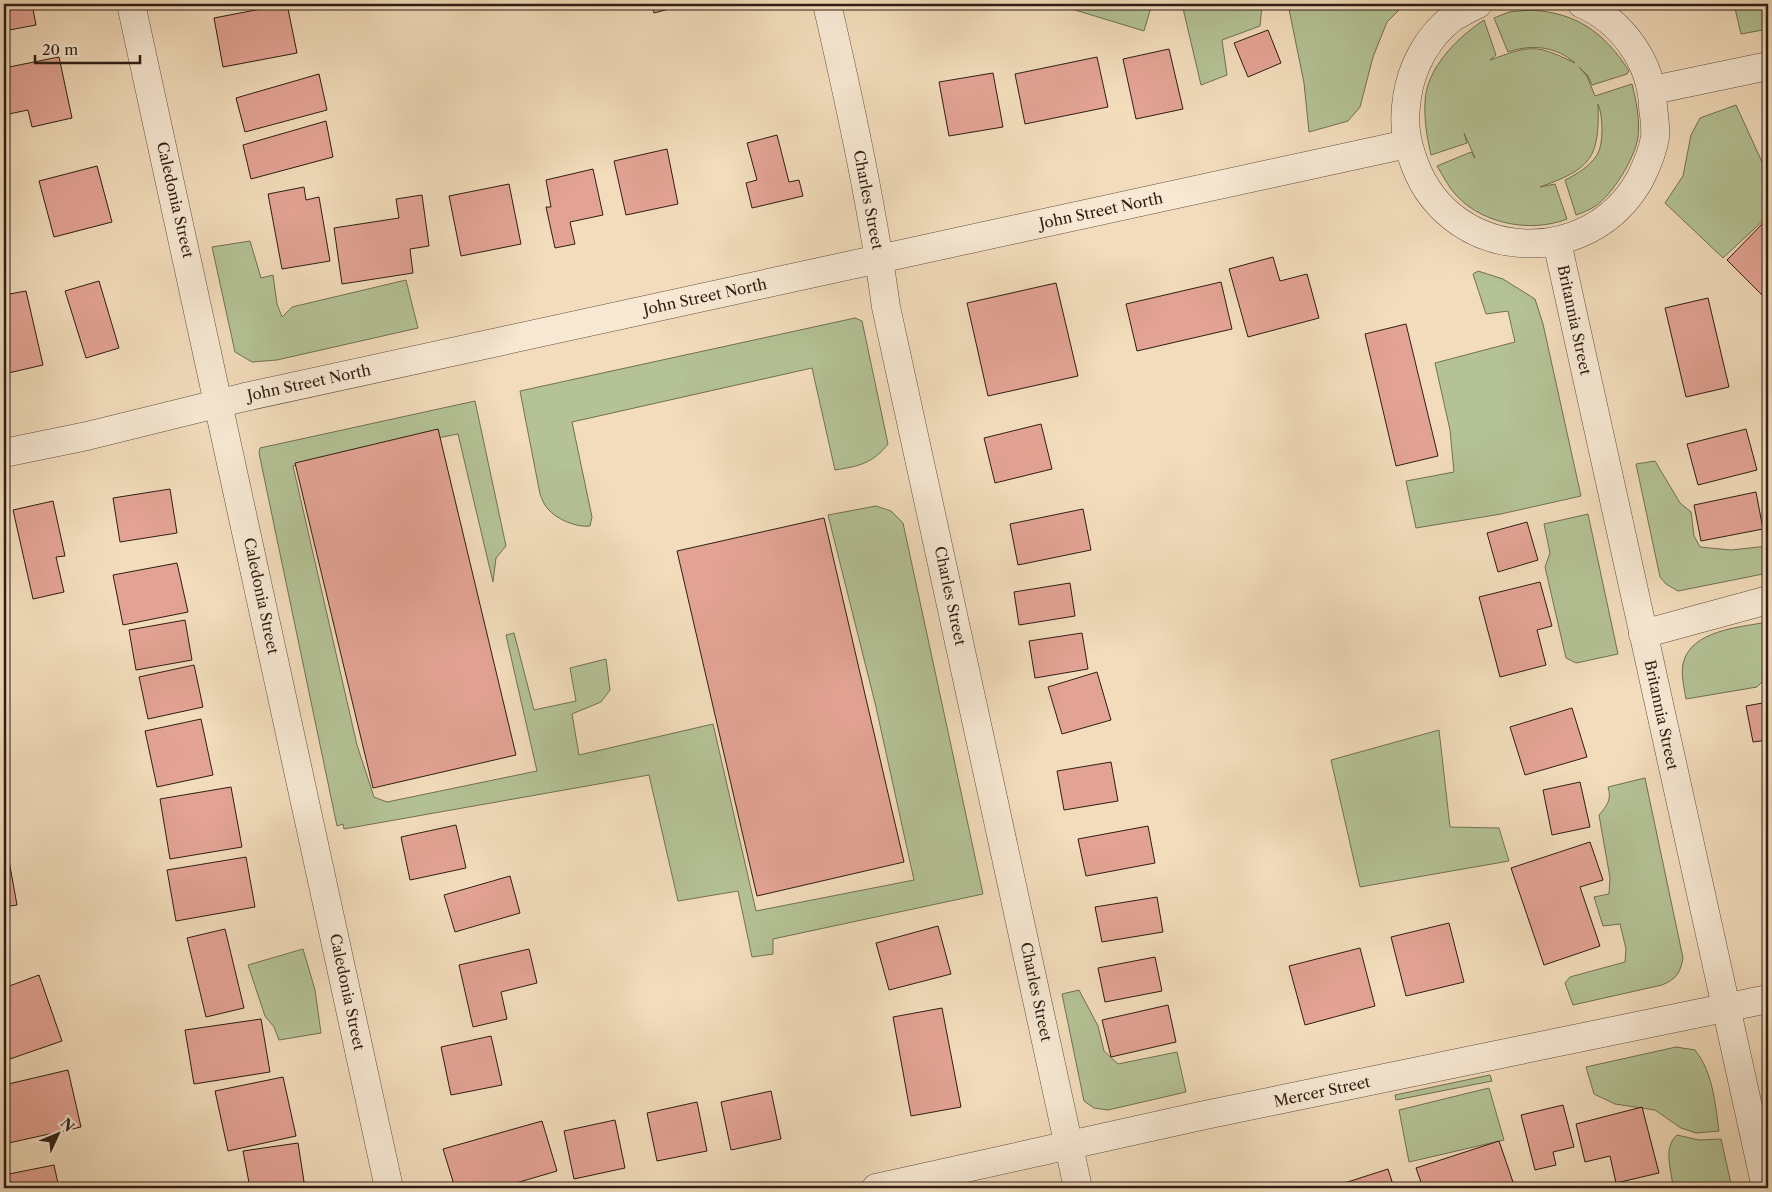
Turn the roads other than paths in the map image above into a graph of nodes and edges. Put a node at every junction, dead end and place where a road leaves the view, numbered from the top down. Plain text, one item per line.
1 (131, 4) edge
2 (827, 4) edge
3 (1478, 4) edge
4 (1582, 4) edge
5 (1768, 66) edge
6 (1653, 90) junction
7 (1407, 144) junction
8 (1557, 242) junction
9 (880, 259) junction
10 (220, 403) junction
11 (4, 453) edge
12 (1768, 600) edge
13 (1643, 634) junction
14 (1768, 999) edge
15 (1726, 1009) junction
16 (1069, 1145) junction
17 (390, 1188) edge
18 (876, 1188) edge
19 (1078, 1188) edge
20 (1766, 1188) edge

1 - 10 street, Caledonia Street
2 - 9 street, Charles Street
3 - 7 street
4 - 6 street
5 - 6 street
6 - 8 street
7 - 8 street
7 - 9 street, John Street North
8 - 13 street, Britannia Street
9 - 10 street, John Street North
9 - 16 street, Charles Street
10 - 11 street, John Street North
10 - 17 street, Caledonia Street
12 - 13 street
13 - 15 street, Britannia Street
14 - 15 street, Mercer Street
15 - 16 street, Mercer Street
15 - 20 street, Britannia Street
16 - 18 street, Mercer Street
16 - 19 street, Charles Street

